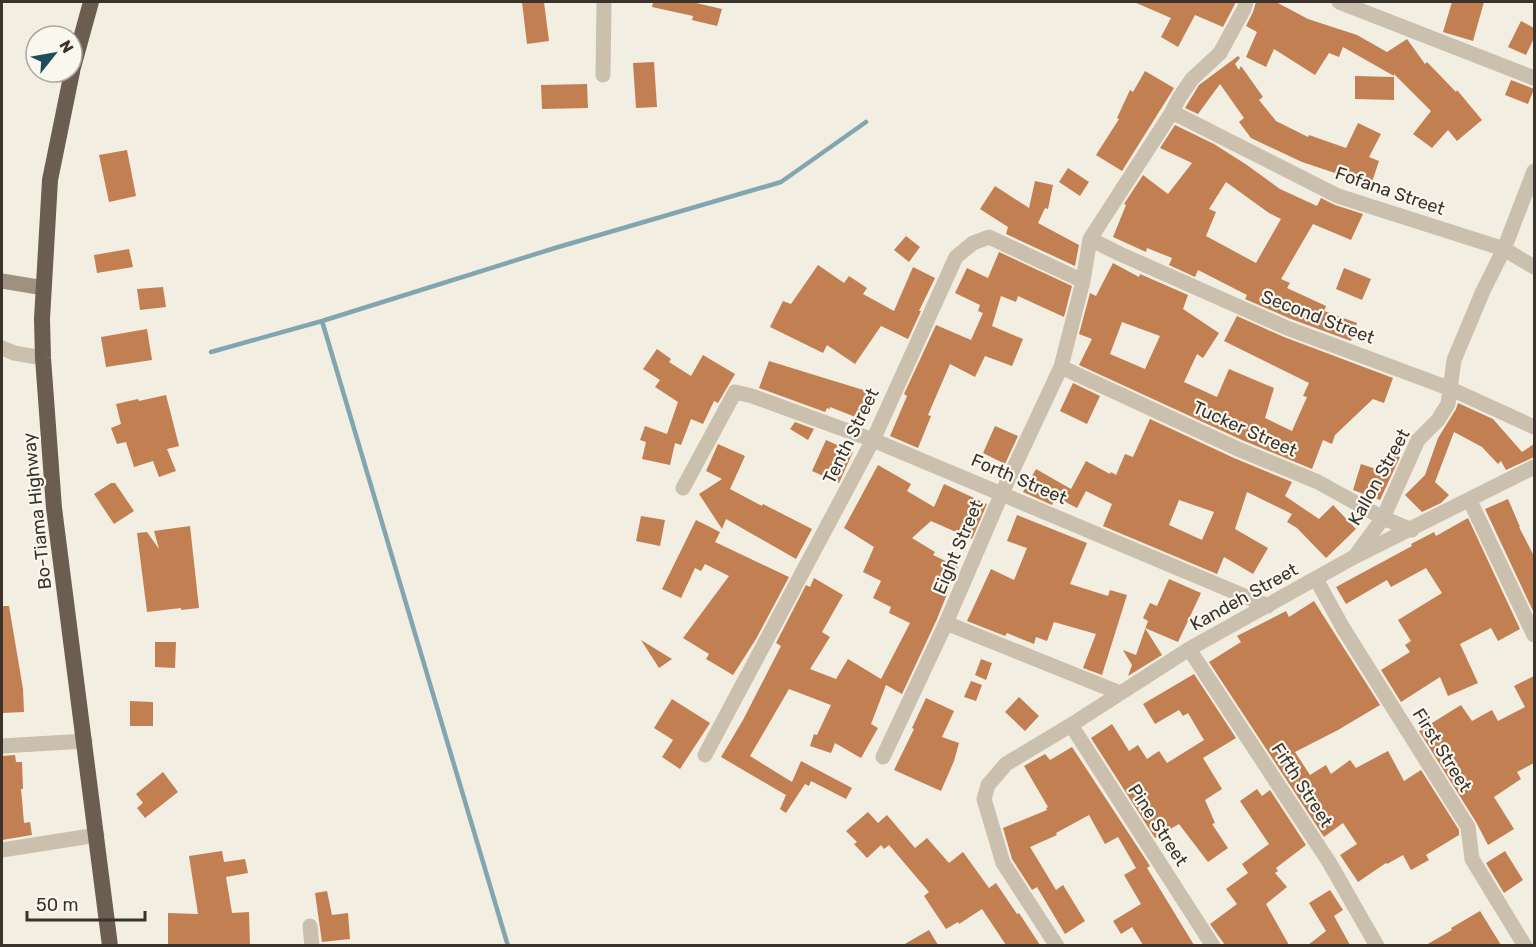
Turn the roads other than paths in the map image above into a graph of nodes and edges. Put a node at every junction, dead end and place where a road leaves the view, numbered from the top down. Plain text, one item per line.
1 (91, 2) edge
2 (604, 2) edge
3 (1246, 2) edge
4 (1338, 2) edge
5 (83, 24) edge
6 (603, 75) dead end
7 (1534, 78) edge
8 (70, 84) edge
9 (1172, 112) junction
10 (1534, 171) edge
11 (1090, 238) junction
12 (1504, 249) junction
13 (1534, 267) edge
14 (2, 281) edge
15 (1083, 281) junction
16 (44, 288) junction
17 (2, 348) edge
18 (43, 358) junction
19 (1061, 367) junction
20 (1451, 389) junction
21 (1534, 427) edge
22 (873, 440) junction
23 (1534, 467) edge
24 (683, 488) dead end
25 (1002, 493) junction
26 (1470, 501) junction
27 (1383, 518) junction
28 (1412, 530) junction
29 (1354, 557) junction
30 (1316, 579) junction
31 (1268, 606) junction
32 (946, 623) junction
33 (1534, 634) edge
34 (1189, 649) junction
35 (1120, 693) junction
36 (1071, 725) junction
37 (85, 741) junction
38 (2, 746) edge
39 (705, 755) dead end
40 (883, 757) dead end
41 (97, 835) junction
42 (2, 850) edge
43 (310, 926) dead end
44 (110, 945) edge
45 (312, 945) edge
46 (1057, 945) edge
47 (1213, 945) edge
48 (1377, 945) edge
49 (1525, 945) edge

1 - 5 highway, Bo-Tiama Highway
2 - 6 street
3 - 9 street
4 - 7 street
8 - 16 highway, Bo-Tiama Highway
9 - 11 street
9 - 12 street, Fofana Street
10 - 12 street, Kallon Street
11 - 15 street, Eight Street
11 - 20 street, Second Street
12 - 13 street, Fofana Street
12 - 20 street, Kallon Street
14 - 16 main road
15 - 19 street, Eight Street
15 - 22 street, Tenth Street
16 - 18 highway, Bo-Tiama Highway
17 - 18 street
18 - 37 highway, Bo-Tiama Highway
19 - 25 street, Eight Street
19 - 27 street, Tucker Street
20 - 21 street, Second Street
20 - 27 street, Kallon Street
22 - 24 street, Forth Street
22 - 25 street, Forth Street
22 - 39 street, Tenth Street
23 - 26 street, Kandeh Street
25 - 31 street, Forth Street
25 - 32 street, Eight Street
26 - 28 street, Kandeh Street
26 - 33 street
27 - 28 street, Tucker Street
27 - 29 street, Kallon Street
28 - 29 street, Kandeh Street
29 - 30 street, Kandeh Street
30 - 31 street, Kandeh Street
30 - 49 street, First Street
31 - 34 street, Kandeh Street
32 - 35 street
32 - 40 street, Eight Street
34 - 35 street, Kandeh Street
34 - 48 street, Fifth Street
35 - 36 street, Kandeh Street
36 - 46 street, Kandeh Street
36 - 47 street, Pine Street
37 - 38 street
37 - 41 highway, Bo-Tiama Highway
41 - 42 street
41 - 44 highway, Bo-Tiama Highway
43 - 45 street

